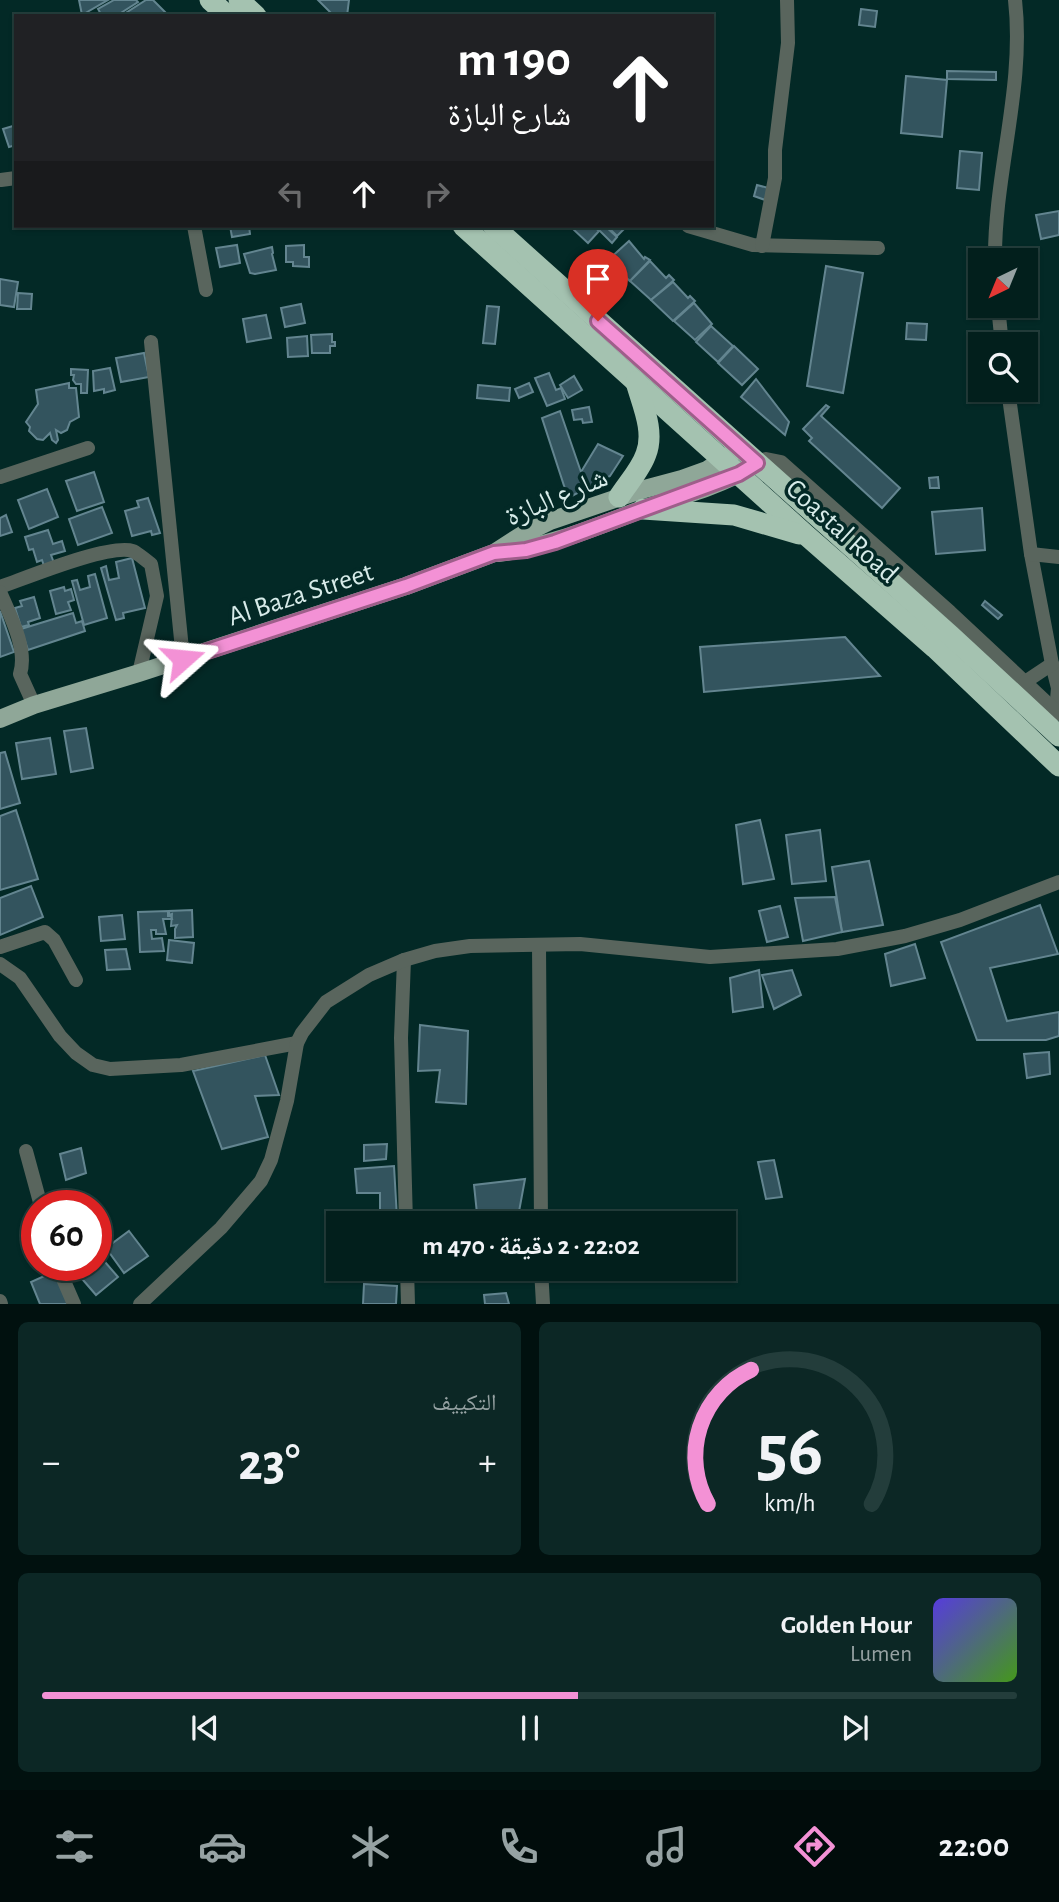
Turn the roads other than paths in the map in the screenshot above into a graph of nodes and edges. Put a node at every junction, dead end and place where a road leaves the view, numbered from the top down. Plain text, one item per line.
1 (210, 0) edge
2 (239, 0) edge
3 (787, 0) edge
4 (1015, 0) edge
5 (226, 14) edge
6 (254, 14) edge
7 (194, 228) edge
8 (465, 228) edge
9 (495, 228) edge
10 (695, 228) edge
11 (762, 246) junction
12 (878, 248) dead end
13 (995, 248) edge
14 (206, 290) dead end
15 (151, 342) dead end
16 (635, 380) junction
17 (1010, 402) edge
18 (741, 448) junction
19 (88, 449) dead end
20 (757, 463) junction
21 (731, 467) junction
22 (0, 477) edge
23 (620, 497) junction
24 (643, 509) junction
25 (807, 536) junction
26 (494, 553) junction
27 (1031, 554) junction
28 (1059, 557) edge
29 (0, 590) edge
30 (183, 659) junction
31 (1055, 670) edge
32 (139, 673) junction
33 (1025, 682) junction
34 (34, 705) junction
35 (1057, 713) edge
36 (0, 719) edge
37 (1059, 736) edge
38 (1059, 766) edge
39 (1059, 882) edge
40 (539, 945) junction
41 (0, 947) edge
42 (404, 960) junction
43 (0, 964) edge
44 (76, 980) dead end
45 (297, 1043) junction
46 (26, 1151) dead end
47 (37, 1190) edge
48 (406, 1211) edge
49 (541, 1211) edge
50 (64, 1281) edge
51 (407, 1281) edge
52 (541, 1281) edge
53 (74, 1304) edge
54 (140, 1304) edge
55 (408, 1304) edge
56 (542, 1304) edge

1 - 5 highway
2 - 6 highway
3 - 11 street
4 - 13 street
7 - 14 street
8 - 16 highway, Coastal Road
9 - 18 highway, Coastal Road
10 - 11 street
11 - 12 street
15 - 30 street
16 - 21 highway, Coastal Road
16 - 23 highway
17 - 27 street
18 - 20 highway, Coastal Road
18 - 21 main road, شارع البازة
19 - 22 street
20 - 21 main road, شارع البازة
20 - 33 street
20 - 37 highway, Coastal Road
21 - 23 main road, شارع البازة
21 - 24 main road, شارع البازة
21 - 25 highway, Coastal Road
23 - 26 main road, شارع البازة
24 - 25 highway
24 - 26 main road, شارع البازة
25 - 38 highway, Coastal Road
26 - 30 main road, Al Baza Street
27 - 28 street
27 - 31 street
29 - 32 street
29 - 34 street
30 - 32 main road, Al Baza Street
31 - 33 street
31 - 35 street
32 - 34 main road, Al Baza Street
33 - 35 street
34 - 36 main road, Al Baza Street
39 - 40 street
40 - 42 street
40 - 49 street
41 - 44 street
42 - 45 street
42 - 48 street
43 - 45 street
45 - 54 street
46 - 47 street
50 - 53 street
51 - 55 street
52 - 56 street

